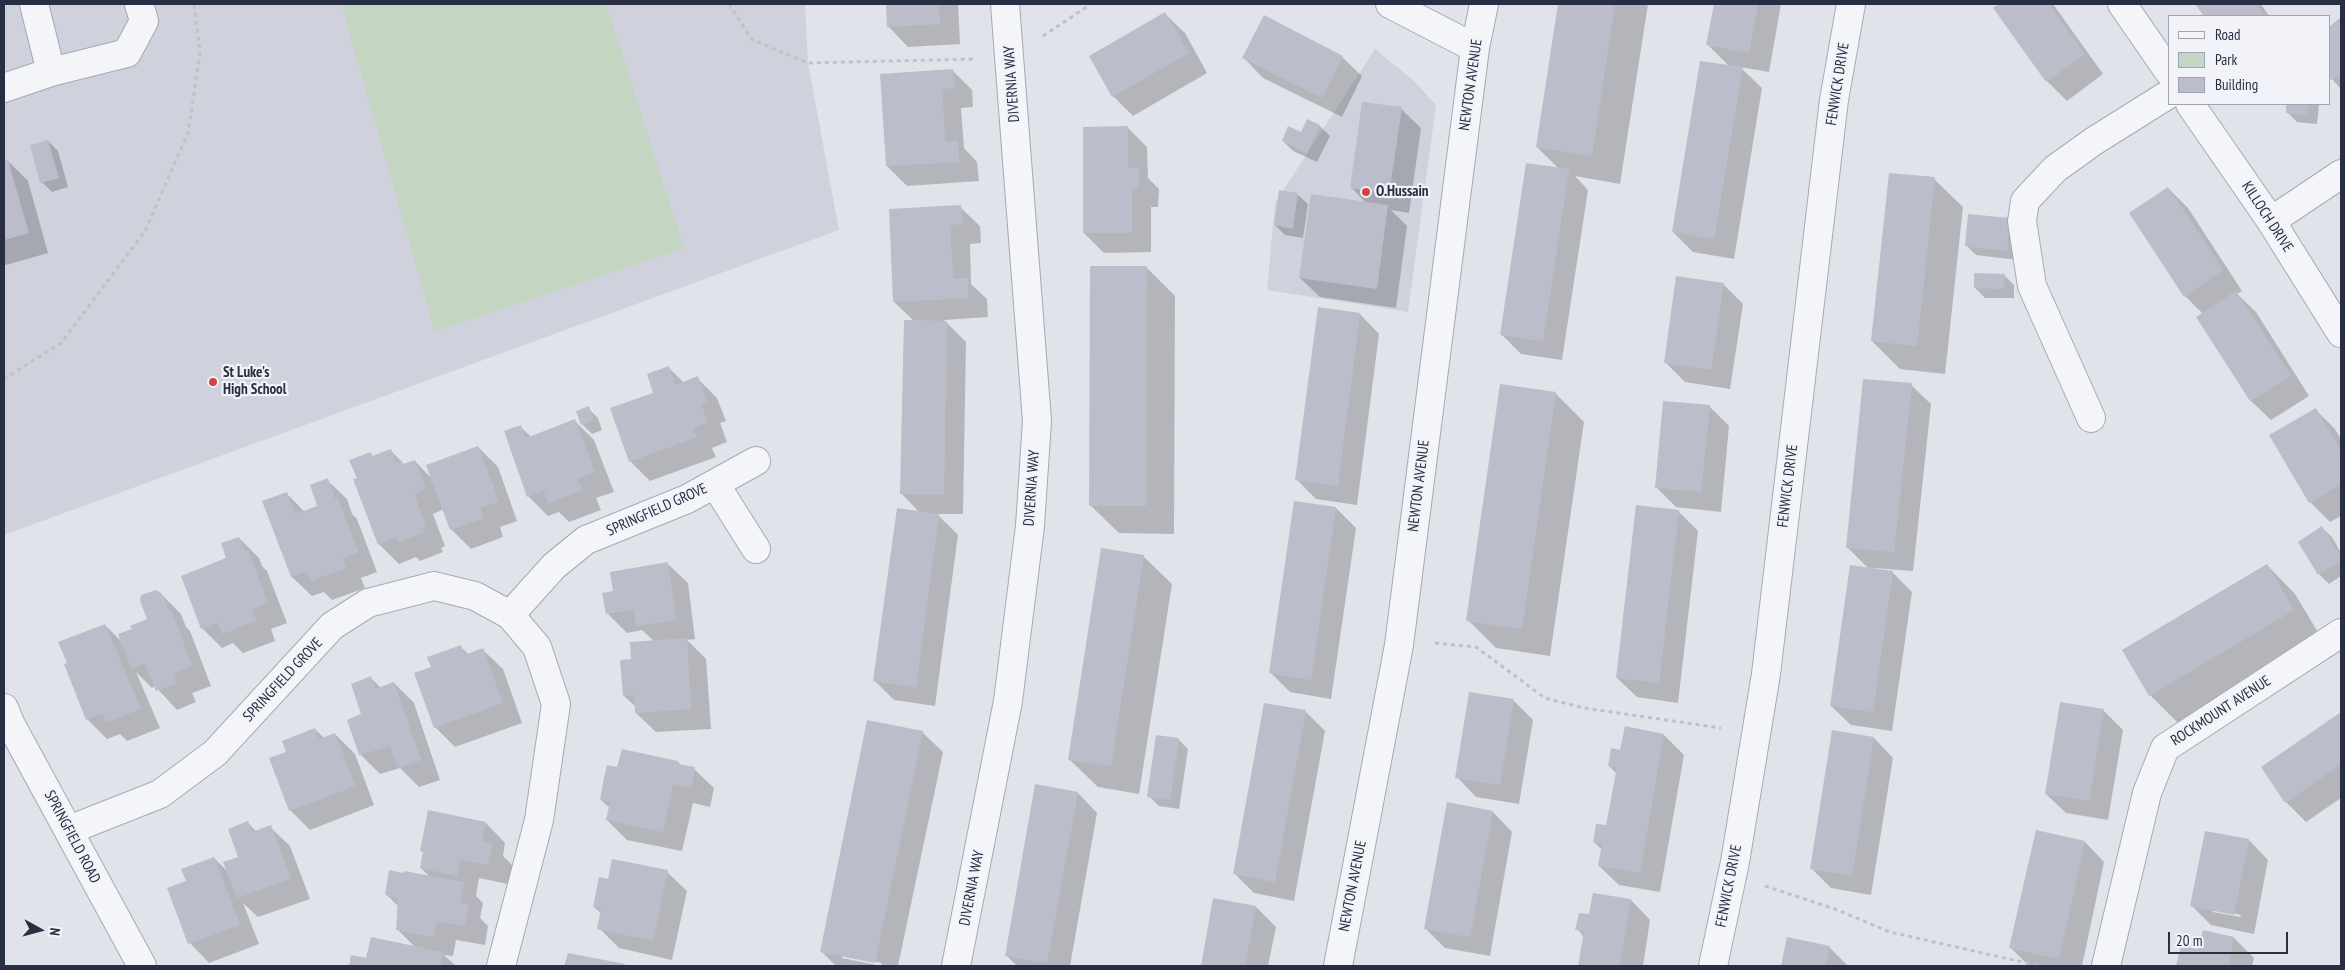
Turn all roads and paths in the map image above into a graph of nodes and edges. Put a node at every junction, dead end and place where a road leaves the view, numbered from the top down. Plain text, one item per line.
1 (34, 4) edge
2 (139, 4) edge
3 (194, 4) edge
4 (729, 4) edge
5 (1005, 4) edge
6 (1091, 4) edge
7 (1390, 4) edge
8 (1484, 4) edge
9 (1851, 4) edge
10 (2122, 4) edge
11 (1475, 48) junction
12 (1010, 58) junction
13 (2168, 71) edge
14 (51, 72) junction
15 (4, 88) edge
16 (2168, 95) edge
17 (2191, 105) edge
18 (2341, 174) edge
19 (2271, 221) junction
20 (2341, 333) edge
21 (4, 379) edge
22 (2091, 418) dead end
23 (756, 460) dead end
24 (715, 484) junction
25 (756, 549) dead end
26 (510, 615) junction
27 (2341, 633) edge
28 (1399, 639) junction
29 (4, 708) edge
30 (1756, 733) junction
31 (69, 830) junction
32 (1732, 876) junction
33 (142, 966) edge
34 (501, 966) edge
35 (956, 966) edge
36 (1338, 966) edge
37 (1713, 966) edge
38 (2040, 966) edge
39 (2106, 966) edge

1 - 14 street
2 - 14 street
3 - 21 path
4 - 12 path
5 - 12 street, DIVERNIA WAY
6 - 12 path
7 - 11 street
8 - 11 street, NEWTON AVENUE
9 - 30 street, FENWICK DRIVE
10 - 13 street
11 - 28 street, NEWTON AVENUE
12 - 35 street, DIVERNIA WAY
14 - 15 street
16 - 22 street
17 - 19 street, KILLOCH DRIVE
18 - 19 street
19 - 20 street, KILLOCH DRIVE
23 - 24 street, SPRINGFIELD GROVE
24 - 25 street, SPRINGFIELD GROVE
24 - 26 street, SPRINGFIELD GROVE
26 - 31 street, SPRINGFIELD GROVE
26 - 34 street, SPRINGFIELD GROVE
27 - 39 street, ROCKMOUNT AVENUE
28 - 30 path
28 - 36 street, NEWTON AVENUE
29 - 31 street, SPRINGFIELD ROAD
30 - 32 street, FENWICK DRIVE
31 - 33 street, SPRINGFIELD ROAD
32 - 37 street, FENWICK DRIVE
32 - 38 path

